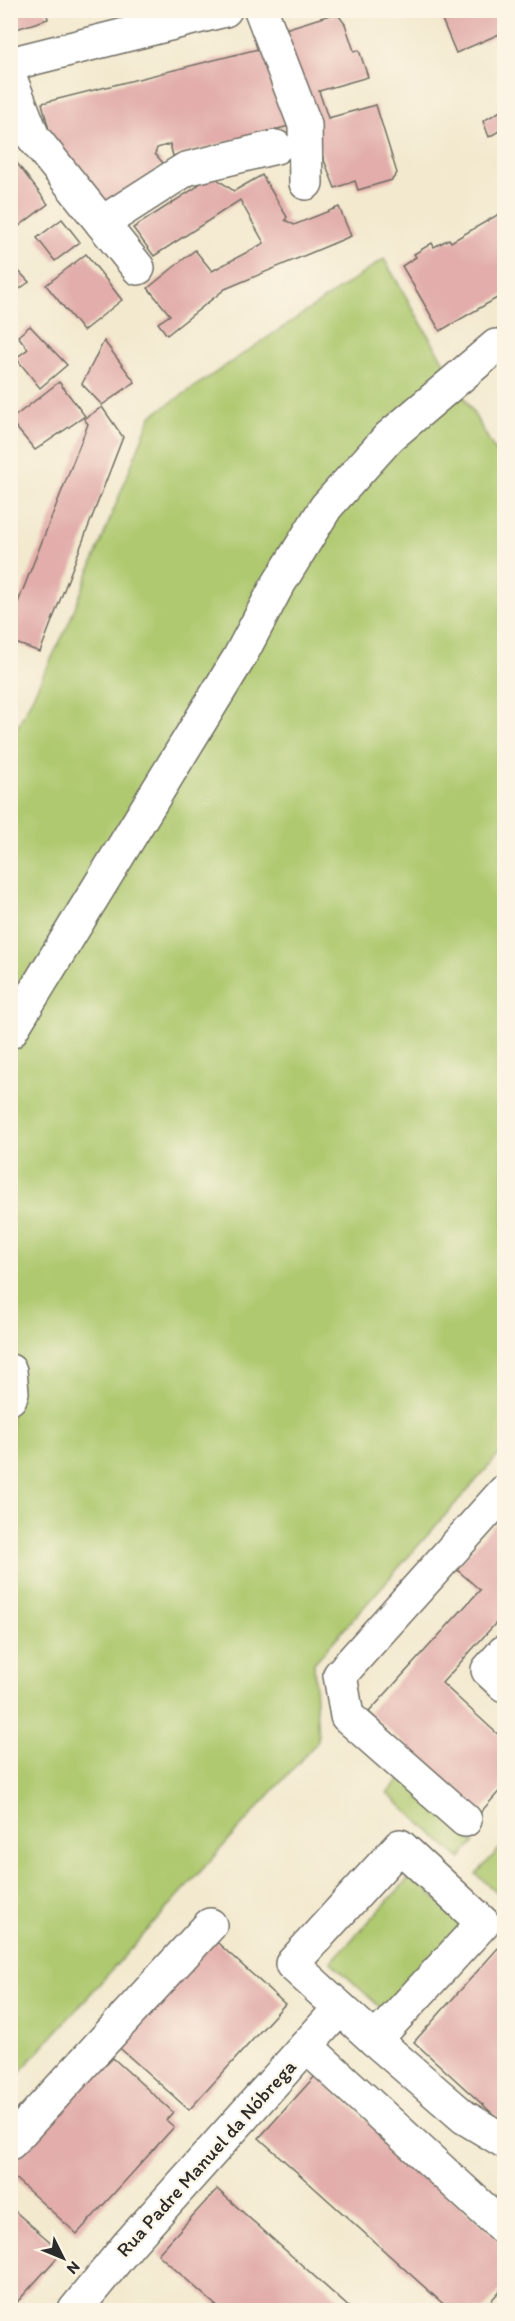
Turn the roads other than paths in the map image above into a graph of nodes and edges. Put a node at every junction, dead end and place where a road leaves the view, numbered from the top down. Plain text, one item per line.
1 (225, 10) edge
2 (261, 10) edge
3 (10, 64) edge
4 (10, 78) edge
5 (276, 147) dead end
6 (306, 183) dead end
7 (102, 223) junction
8 (138, 268) dead end
9 (502, 350) edge
10 (10, 1032) edge
11 (10, 1371) edge
12 (10, 1398) edge
13 (504, 1492) edge
14 (504, 1652) edge
15 (504, 1685) edge
16 (465, 1820) dead end
17 (210, 1925) dead end
18 (340, 2008) junction
19 (375, 2040) junction
20 (306, 2046) junction
21 (504, 2141) edge
22 (10, 2144) edge
23 (504, 2228) edge
24 (75, 2310) edge

1 - 3 street
2 - 6 street
4 - 7 street
5 - 7 street
7 - 8 street
9 - 10 street
11 - 12 street
13 - 16 street
14 - 15 street
17 - 22 street
18 - 19 street
18 - 19 street
18 - 20 street, Rua Padre Manuel da Nóbrega
19 - 21 street
20 - 23 street
20 - 24 street, Rua Padre Manuel da Nóbrega

